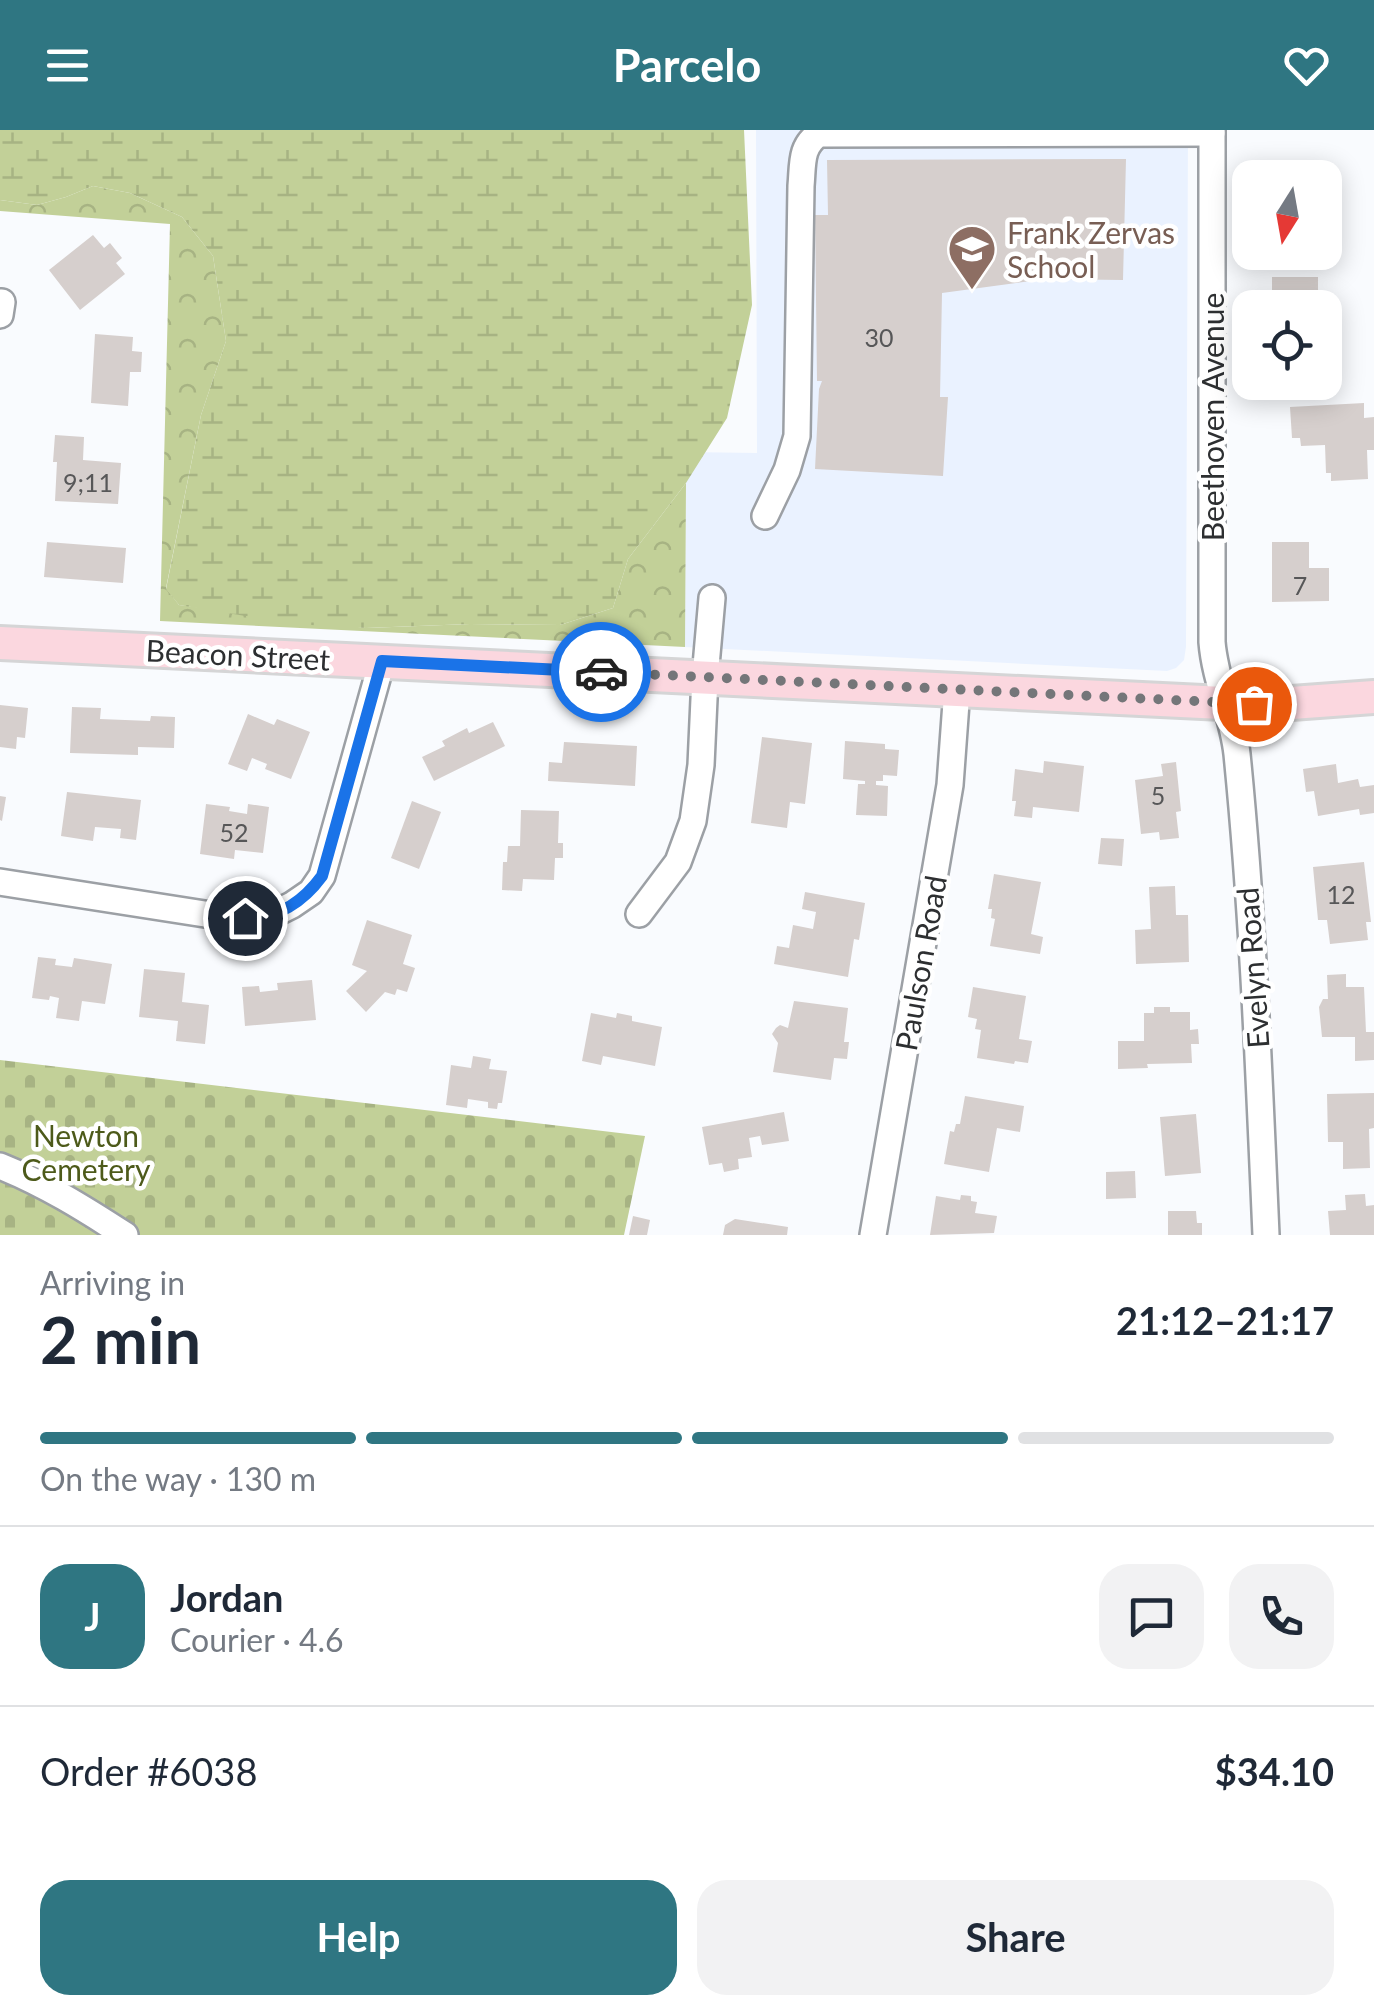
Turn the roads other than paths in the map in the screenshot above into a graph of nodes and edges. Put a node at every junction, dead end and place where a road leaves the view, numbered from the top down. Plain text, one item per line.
1 (1212, 131) edge
2 (765, 516) dead end
3 (712, 598) dead end
4 (0, 643) edge
5 (382, 661) junction
6 (705, 677) junction
7 (957, 689) junction
8 (1374, 697) edge
9 (1225, 703) junction
10 (0, 882) edge
11 (639, 914) dead end
12 (0, 1166) edge
13 (125, 1235) edge
14 (873, 1235) edge
15 (1266, 1235) edge

1 - 2 street
1 - 9 street, Beethoven Avenue
3 - 6 street
4 - 5 main road, Beacon Street
5 - 6 main road, Beacon Street
5 - 10 street
6 - 7 main road, Beacon Street
6 - 11 street
7 - 9 main road, Beacon Street
7 - 14 street, Paulson Road
8 - 9 main road, Beacon Street
9 - 15 street, Evelyn Road
12 - 13 street

